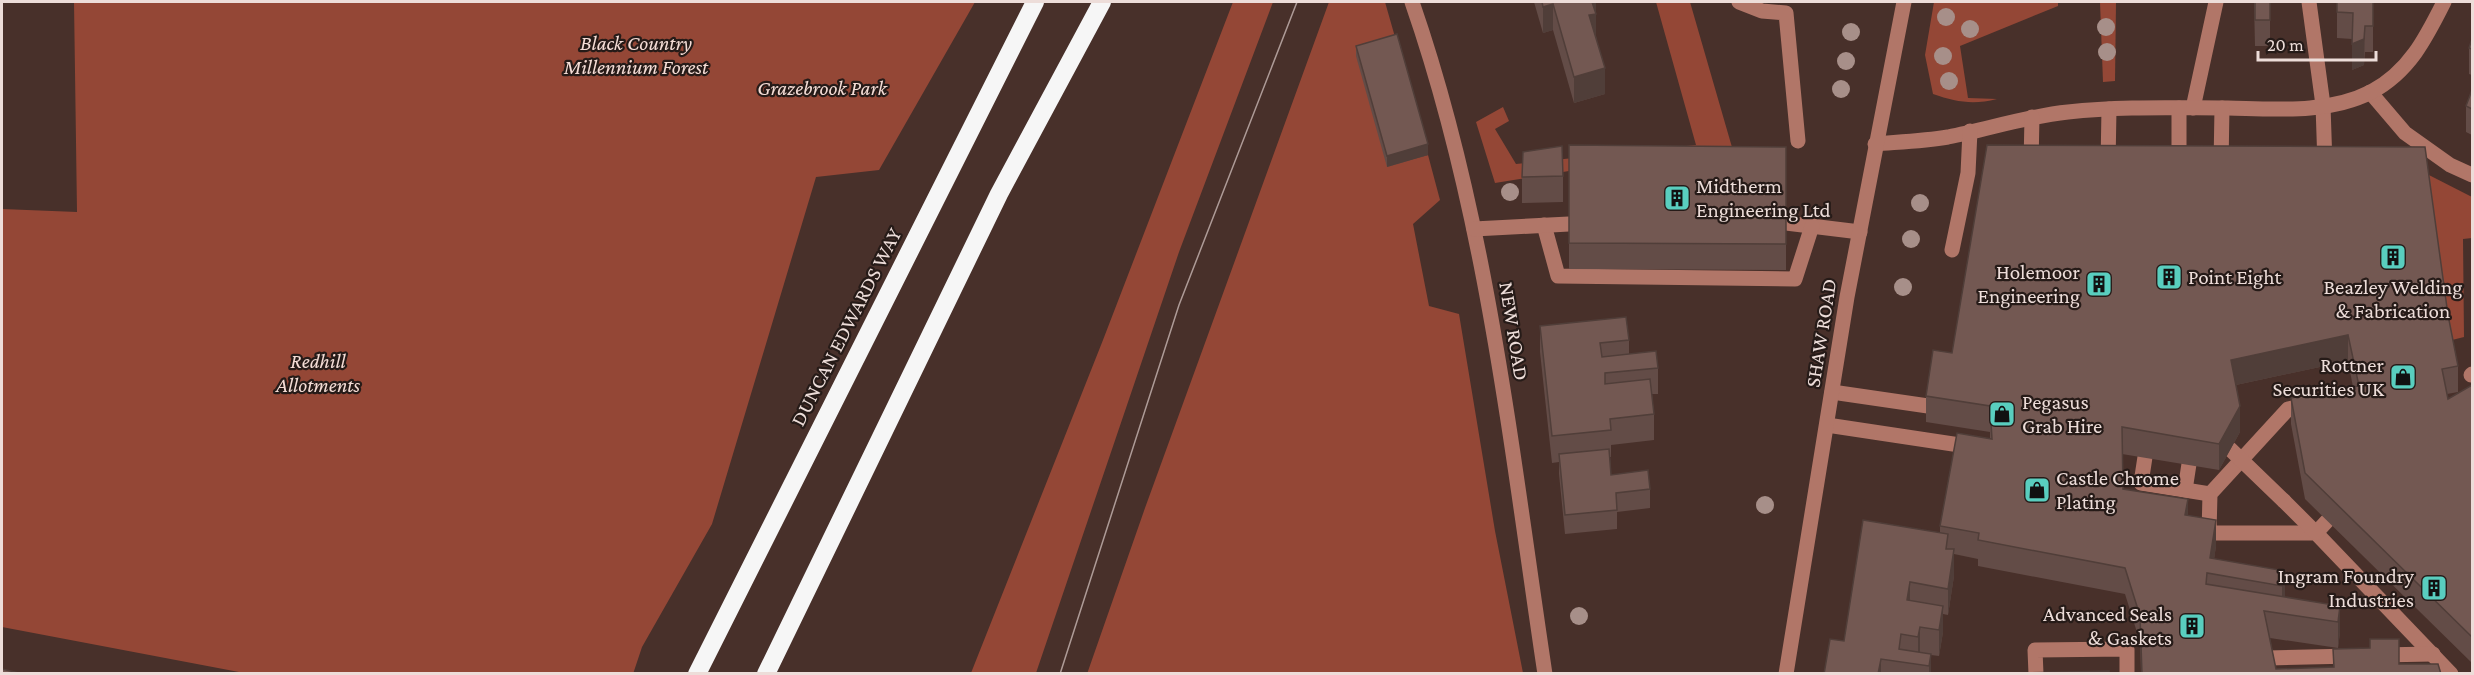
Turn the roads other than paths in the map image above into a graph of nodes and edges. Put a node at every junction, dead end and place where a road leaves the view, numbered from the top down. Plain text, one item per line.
1 (1035, 2) edge
2 (1102, 2) edge
3 (1412, 2) edge
4 (1739, 2) edge
5 (1904, 2) edge
6 (2216, 2) edge
7 (2309, 2) edge
8 (2444, 2) edge
9 (2370, 92) junction
10 (2323, 105) junction
11 (2186, 108) junction
12 (2222, 108) junction
13 (2109, 109) junction
14 (2032, 117) junction
15 (1970, 131) junction
16 (2405, 133) junction
17 (1798, 141) dead end
18 (1875, 144) junction
19 (2403, 153) edge
20 (2031, 170) edge
21 (2108, 171) edge
22 (2179, 171) edge
23 (2221, 171) edge
24 (2325, 172) edge
25 (2472, 175) edge
26 (1786, 223) edge
27 (1569, 224) edge
28 (1544, 225) junction
29 (1812, 226) junction
30 (1474, 229) junction
31 (1860, 232) junction
32 (1952, 250) dead end
33 (1832, 392) junction
34 (2322, 401) edge
35 (1928, 406) edge
36 (1827, 425) junction
37 (1991, 449) edge
38 (2230, 449) edge
39 (2145, 457) edge
40 (2189, 464) edge
41 (2186, 490) junction
42 (2210, 494) junction
43 (2327, 521) edge
44 (2316, 533) junction
45 (2433, 654) junction
46 (2315, 657) junction
47 (2268, 658) edge
48 (697, 674) edge
49 (766, 674) edge
50 (1545, 674) edge
51 (1786, 674) edge
52 (2036, 674) edge
53 (2127, 674) edge
54 (2316, 674) edge
55 (2451, 674) edge

1 - 48 highway, DUNCAN EDWARDS WAY
2 - 49 highway
3 - 30 street, NEW ROAD
4 - 17 street
5 - 18 street, SHAW ROAD
6 - 11 street
7 - 10 street
8 - 9 street
9 - 10 street
9 - 16 street
10 - 12 street
10 - 24 street
11 - 12 street
11 - 13 street
11 - 22 street
12 - 23 street
13 - 14 street
13 - 21 street
14 - 15 street
14 - 20 street
15 - 18 street
15 - 32 street
16 - 19 street
16 - 25 street
18 - 31 street, SHAW ROAD
26 - 29 street
27 - 28 street
28 - 29 street
28 - 30 street
29 - 31 street
30 - 50 street, NEW ROAD
31 - 33 street, SHAW ROAD
33 - 35 street
33 - 36 street, SHAW ROAD
34 - 42 street
36 - 37 street
36 - 51 street, SHAW ROAD
38 - 44 street, bridge
39 - 41 street
40 - 41 street
41 - 42 street
42 - 44 street
43 - 44 street
44 - 45 street
45 - 46 street
45 - 55 street
46 - 47 street
46 - 54 street
52 - 53 street

